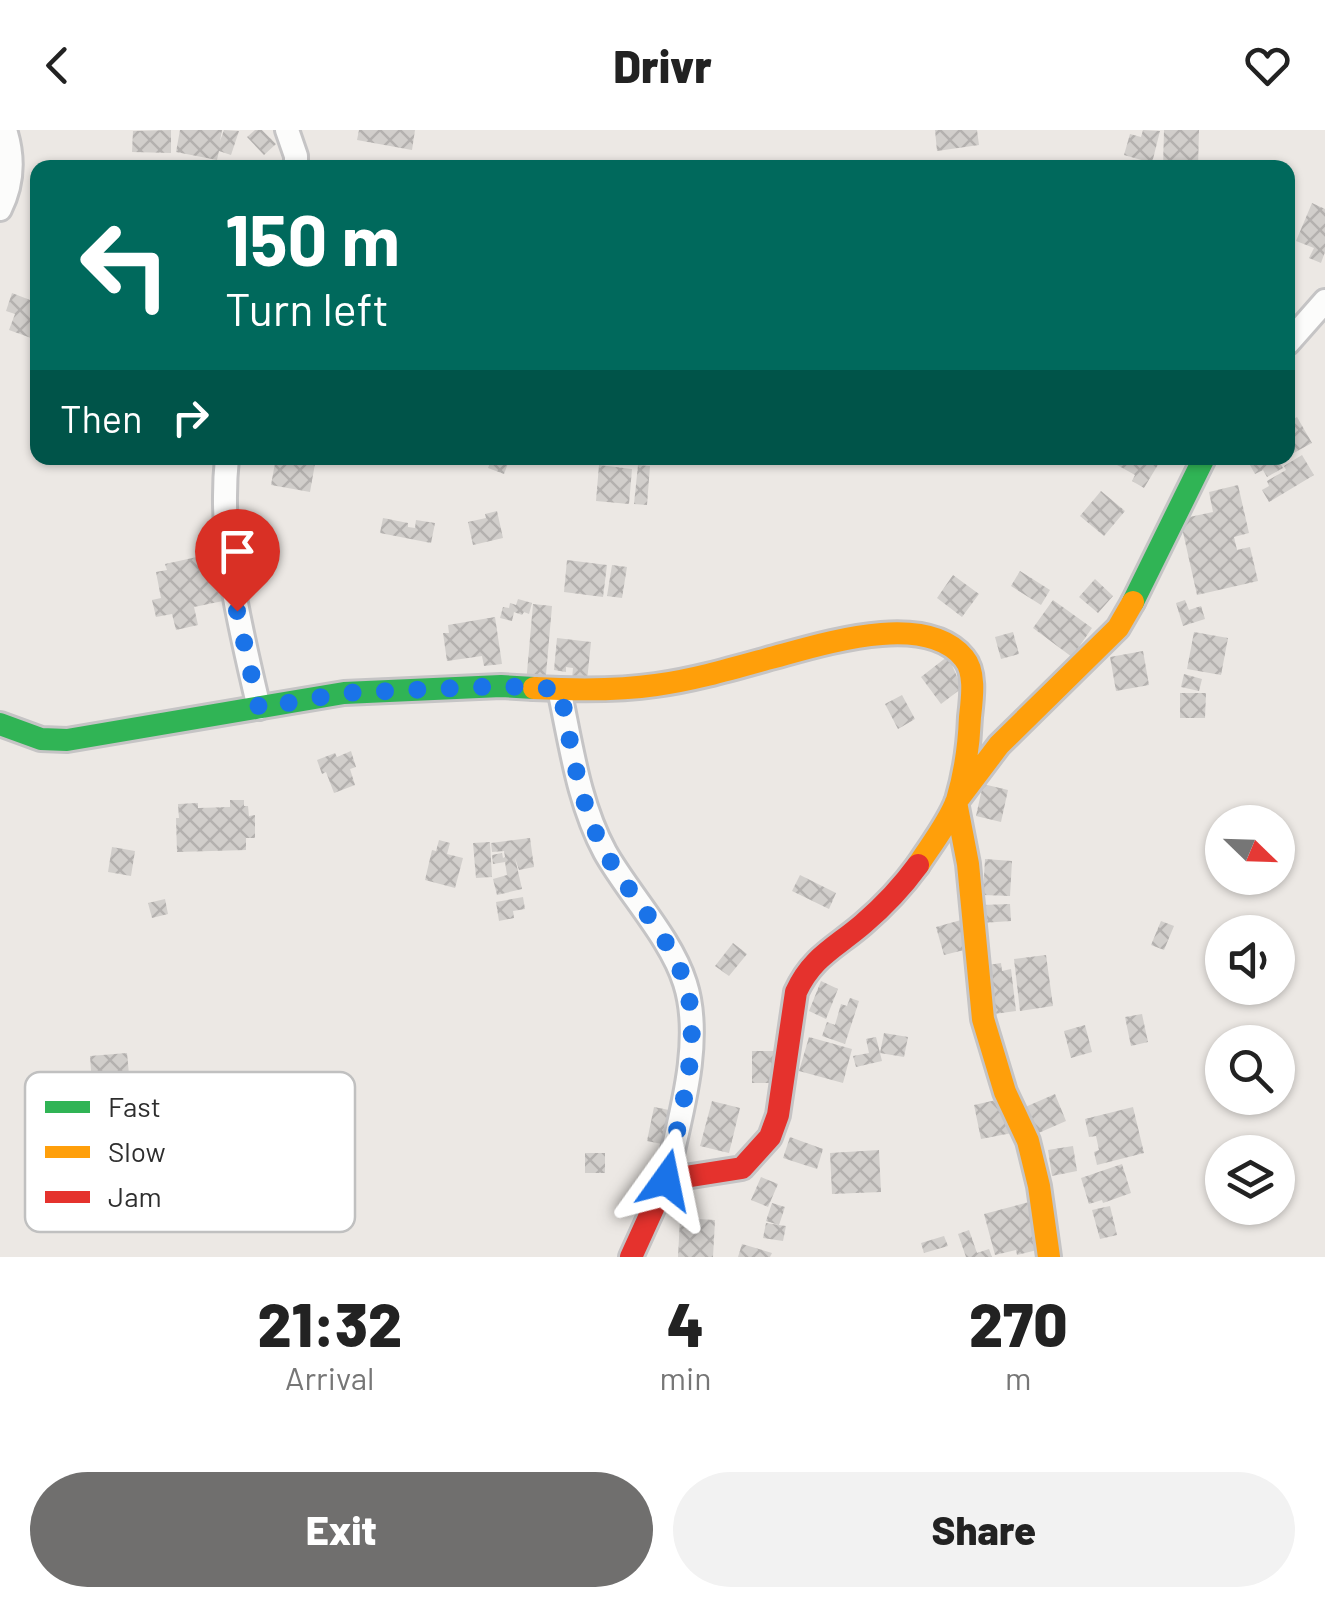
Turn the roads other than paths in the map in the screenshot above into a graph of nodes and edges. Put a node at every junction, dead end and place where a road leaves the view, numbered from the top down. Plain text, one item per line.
1 (6, 130) edge
2 (287, 130) edge
3 (296, 160) edge
4 (0, 209) edge
5 (1325, 301) edge
6 (1295, 334) edge
7 (227, 465) edge
8 (1201, 465) edge
9 (560, 689) junction
10 (259, 708) junction
11 (0, 724) edge
12 (956, 802) junction
13 (666, 1180) junction
14 (631, 1257) edge
15 (1049, 1257) edge

1 - 4 street
2 - 3 street
5 - 6 street
7 - 10 street
8 - 12 street
9 - 10 street
9 - 12 street
9 - 13 street
10 - 11 street
12 - 13 street
12 - 15 street
13 - 14 street

